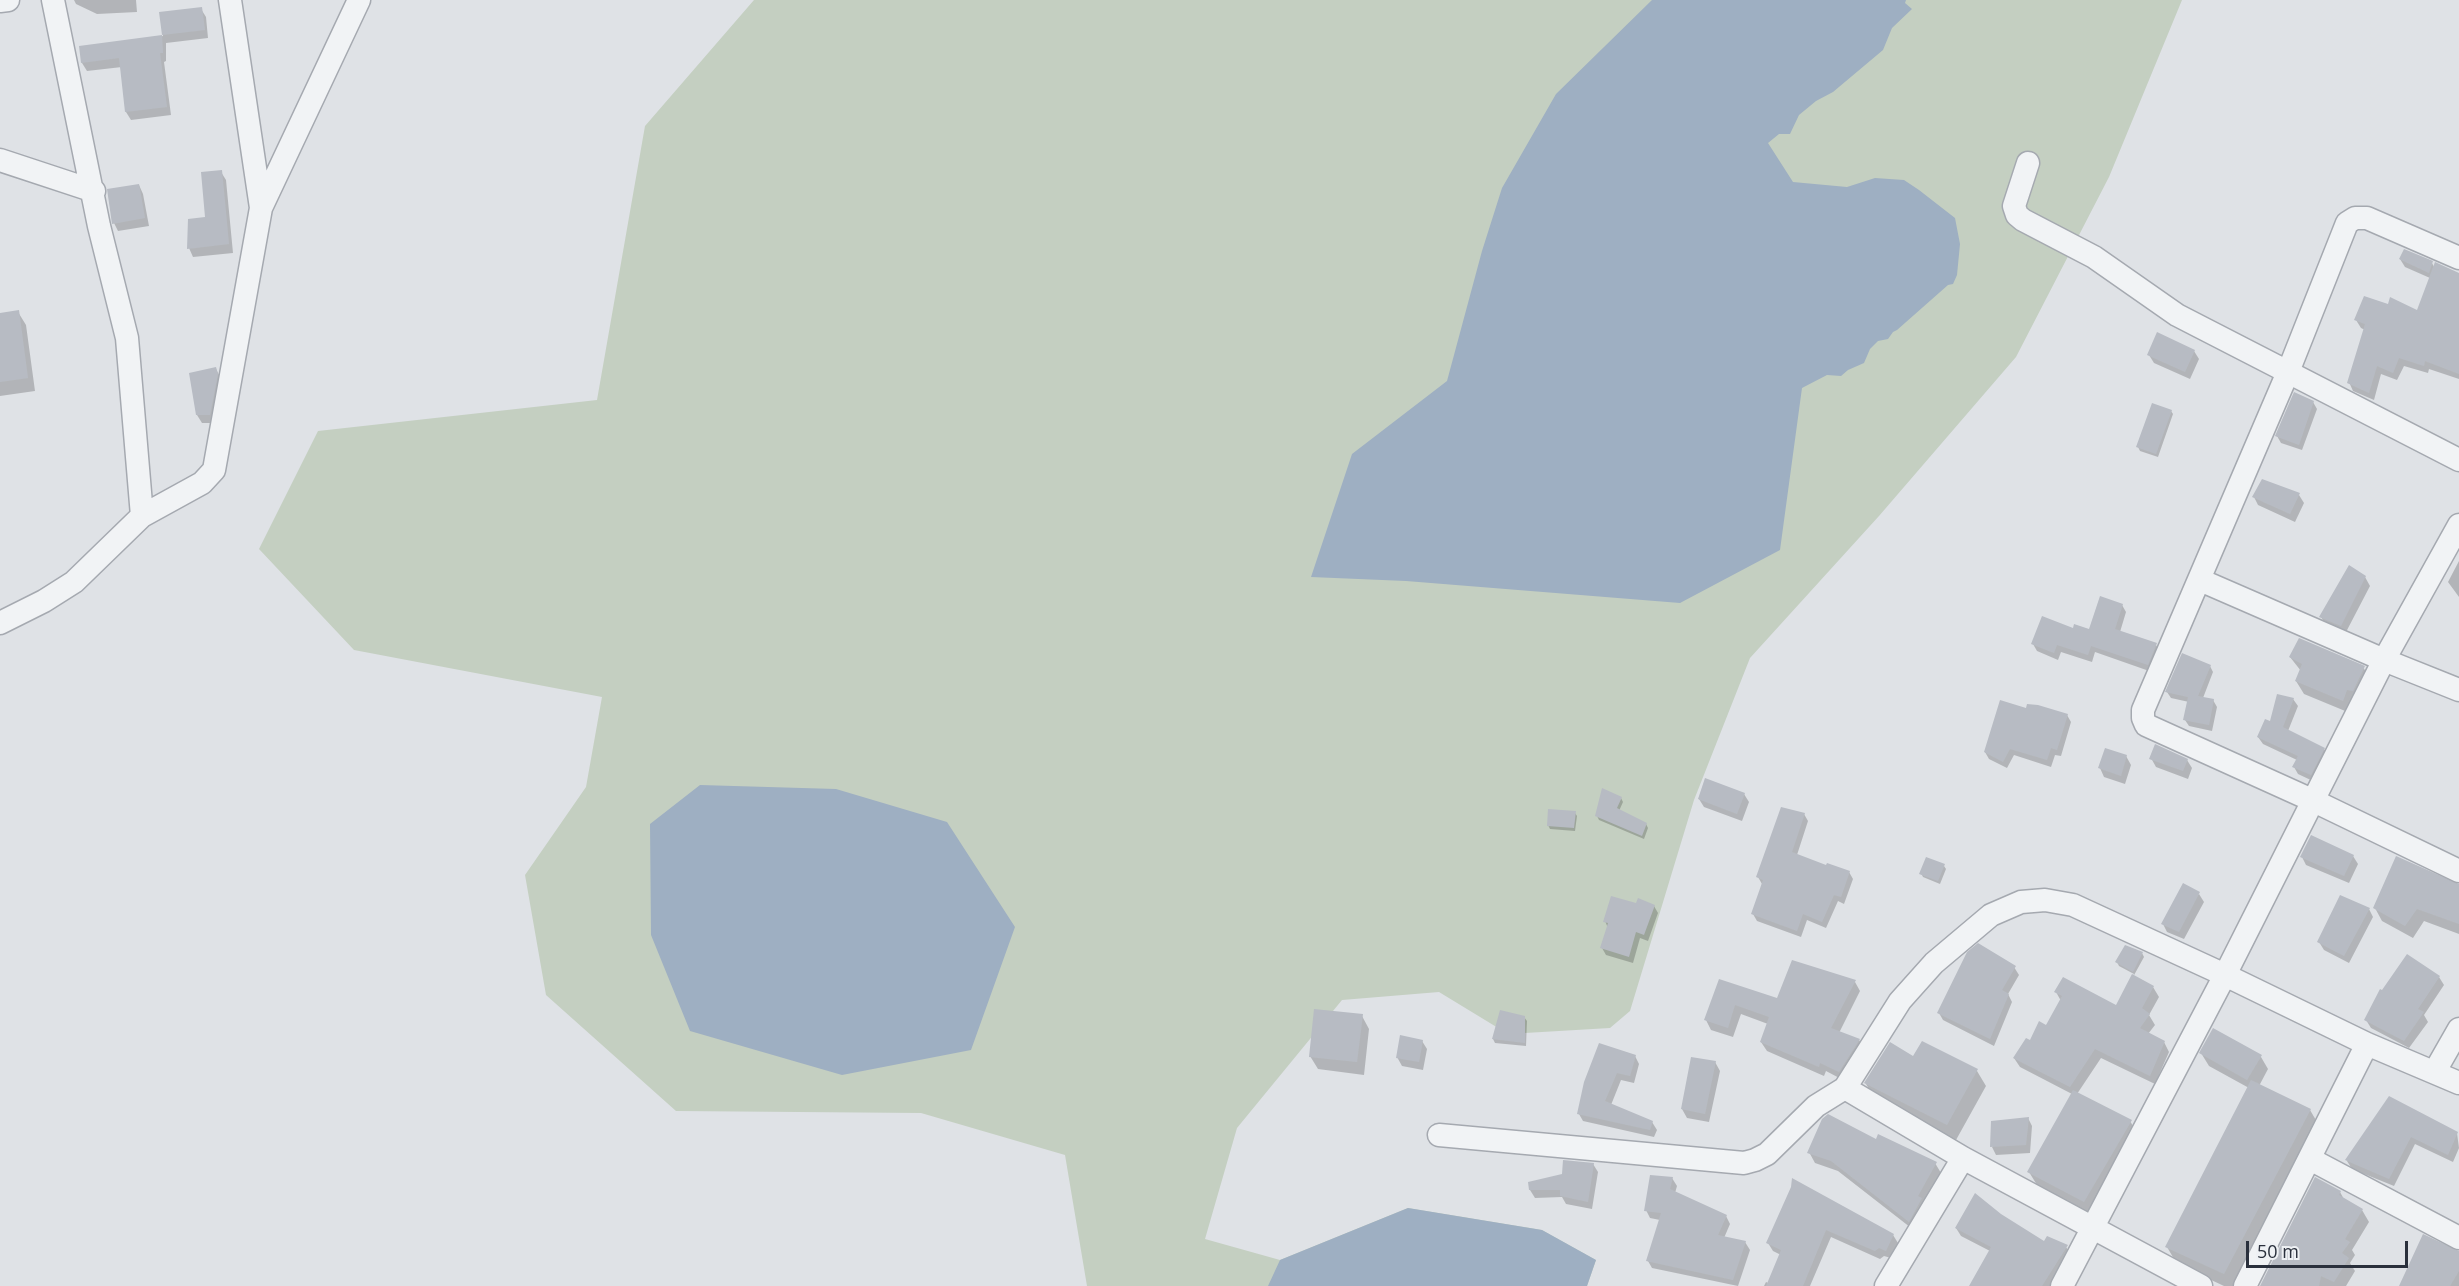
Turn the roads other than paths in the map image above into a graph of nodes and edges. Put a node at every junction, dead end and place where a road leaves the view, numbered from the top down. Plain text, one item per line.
1 (8, 0) edge
2 (53, 0) edge
3 (230, 0) edge
4 (359, 0) edge
5 (0, 1) edge
6 (0, 160) edge
7 (2028, 163) dead end
8 (94, 191) junction
9 (261, 208) junction
10 (2459, 258) edge
11 (2288, 372) junction
12 (2459, 460) edge
13 (142, 516) junction
14 (2459, 525) edge
15 (2200, 580) junction
16 (0, 623) edge
17 (2384, 660) junction
18 (2459, 690) edge
19 (2314, 801) junction
20 (2459, 871) edge
21 (2225, 975) junction
22 (2459, 1029) edge
23 (2367, 1044) junction
24 (2435, 1071) junction
25 (2459, 1083) edge
26 (1845, 1088) junction
27 (1439, 1135) dead end
28 (1963, 1158) junction
29 (2310, 1159) junction
30 (2093, 1230) junction
31 (2459, 1238) edge
32 (1886, 1286) edge
33 (2062, 1286) edge
34 (2201, 1286) edge
35 (2245, 1286) edge

1 - 5 street
2 - 8 street
3 - 9 street
4 - 9 street
6 - 8 street
7 - 11 street
8 - 13 street
9 - 13 street
10 - 11 street
11 - 12 street
11 - 15 street
13 - 16 street
14 - 17 street
15 - 17 street
15 - 19 street
17 - 18 street
17 - 19 street
19 - 20 street
19 - 21 street
21 - 23 street
21 - 26 street
21 - 30 street
22 - 24 street
23 - 24 street
23 - 29 street
24 - 25 street
26 - 27 street
26 - 28 street
28 - 30 street
28 - 32 street
29 - 31 street
29 - 35 street
30 - 33 street
30 - 34 street

